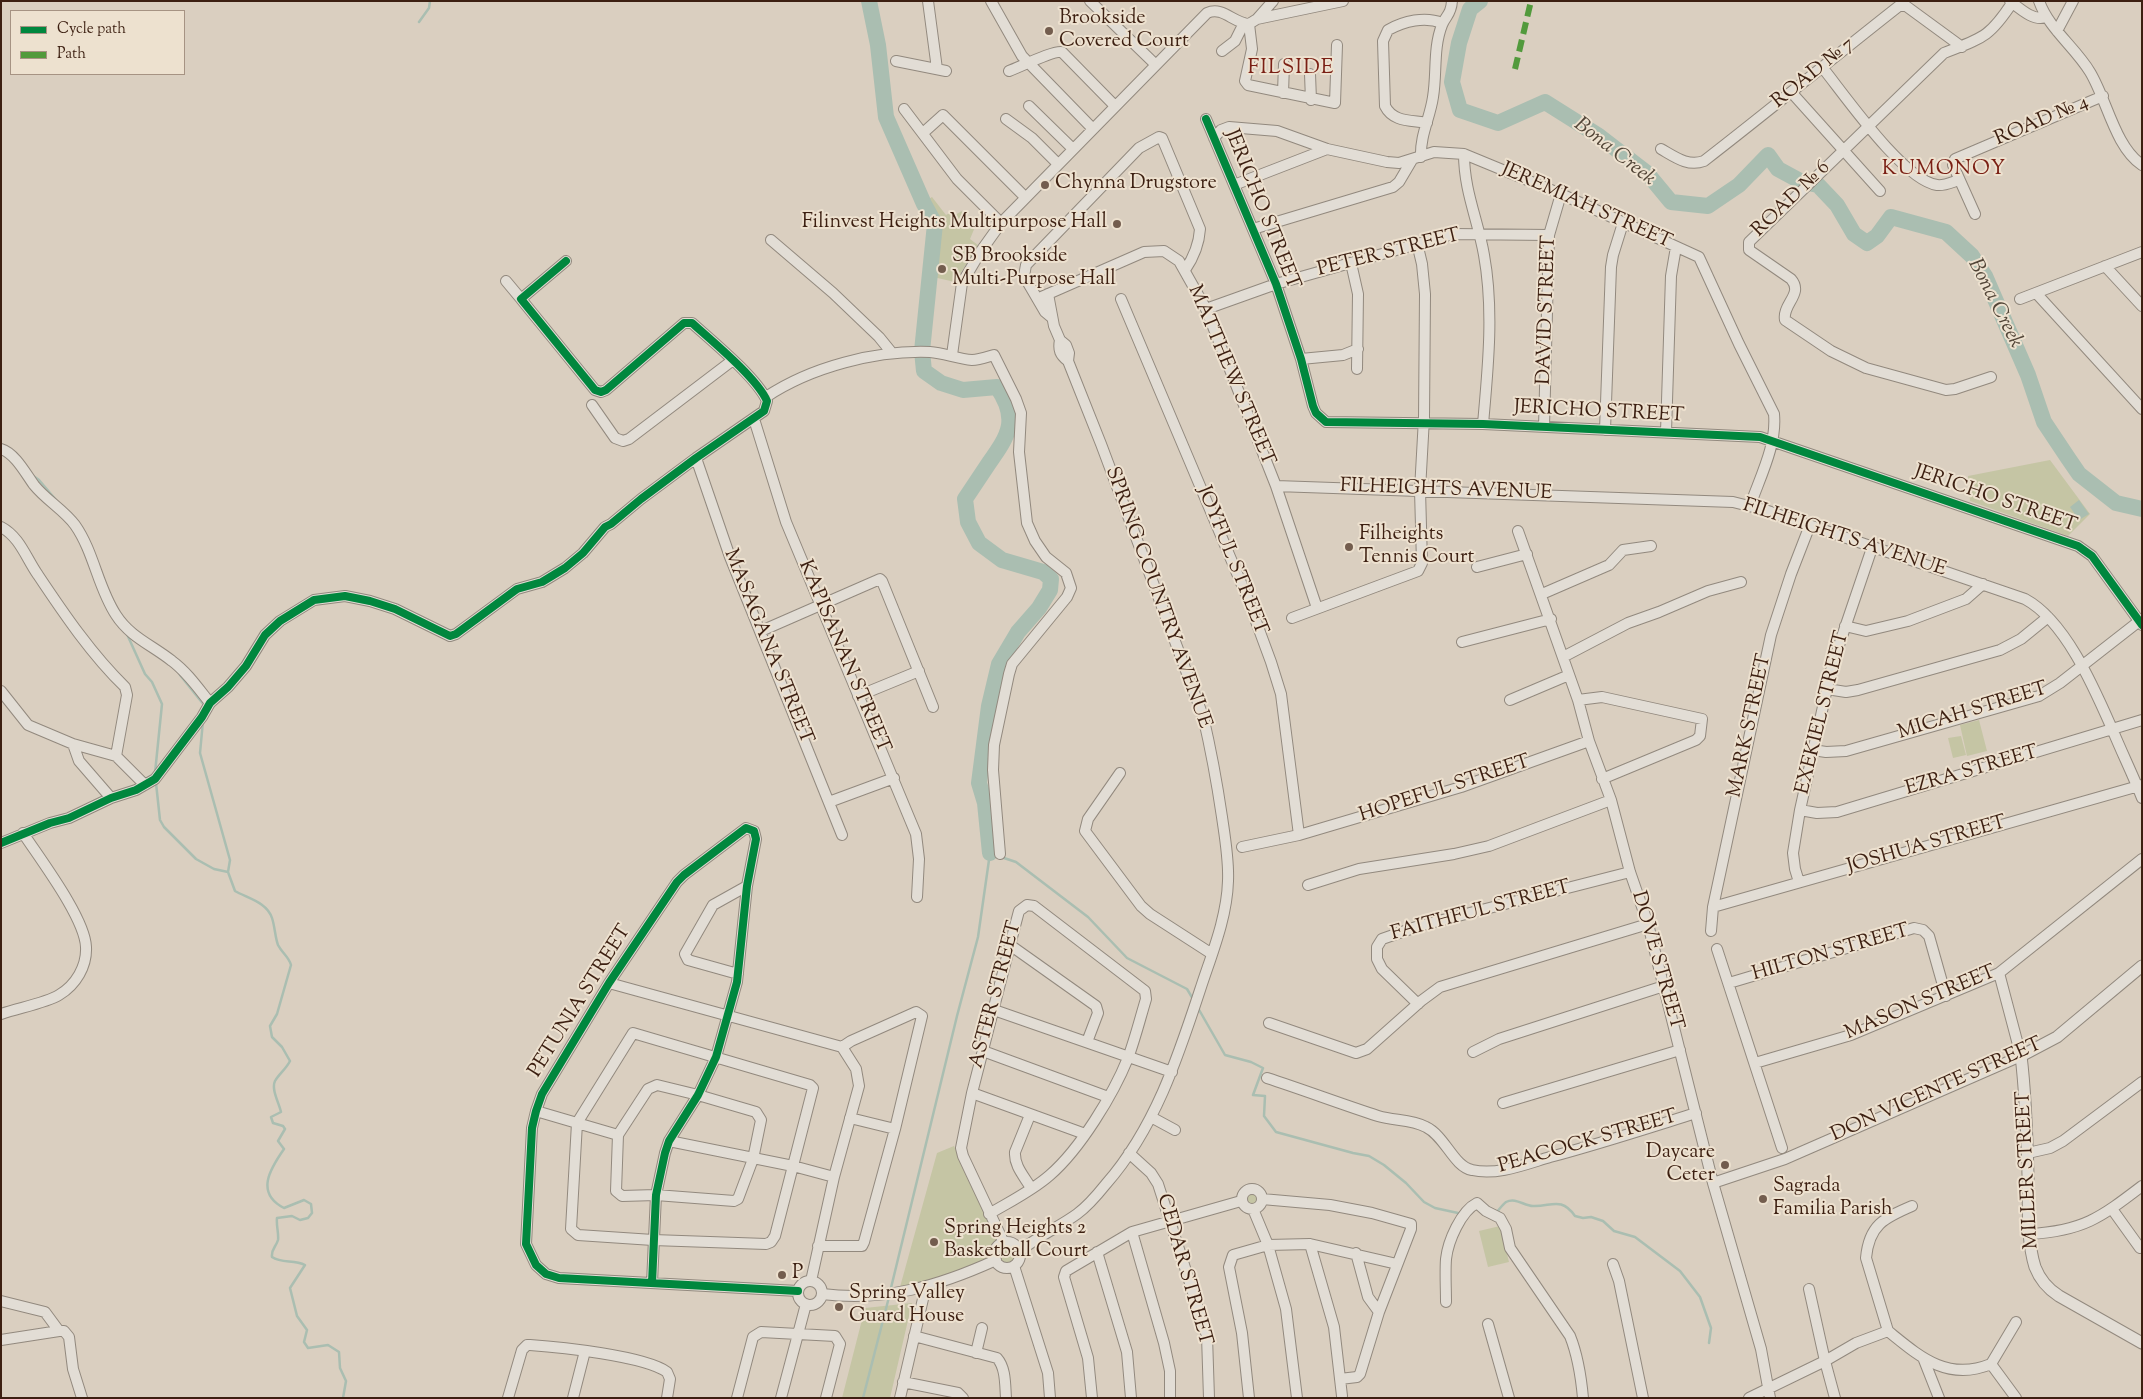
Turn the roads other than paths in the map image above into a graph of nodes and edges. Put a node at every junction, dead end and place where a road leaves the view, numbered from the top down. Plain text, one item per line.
1 (928, 1) edge
2 (991, 1) edge
3 (1273, 1) edge
4 (1343, 1) edge
5 (1452, 1) edge
6 (2039, 1) edge
7 (2073, 1) edge
8 (2011, 2) edge
9 (1094, 3) edge
10 (2046, 17) junction
11 (1250, 22) junction
12 (1442, 23) junction
13 (2057, 31) junction
14 (1337, 45) dead end
15 (1962, 47) junction
16 (1222, 50) dead end
17 (896, 61) dead end
18 (1029, 64) junction
19 (1284, 64) dead end
20 (1156, 65) junction
21 (1822, 67) junction
22 (1009, 71) dead end
23 (1310, 74) dead end
24 (1283, 93) junction
25 (1792, 93) junction
26 (2104, 96) junction
27 (1311, 100) junction
28 (1030, 106) dead end
29 (1115, 106) junction
30 (904, 109) dead end
31 (1006, 119) dead end
32 (1206, 119) dead end
33 (1427, 123) junction
34 (1869, 126) junction
35 (1093, 129) junction
36 (923, 133) junction
37 (1214, 138) junction
38 (1072, 149) junction
39 (1327, 149) junction
40 (1661, 149) dead end
41 (1843, 151) junction
42 (1464, 154) junction
43 (1416, 159) junction
44 (1058, 164) junction
45 (2142, 165) edge
46 (1959, 180) junction
47 (1234, 185) junction
48 (1880, 191) dead end
49 (1562, 194) junction
50 (1025, 197) junction
51 (1975, 214) dead end
52 (1001, 223) junction
53 (1623, 223) junction
54 (1253, 229) junction
55 (1479, 234) junction
56 (1549, 235) junction
57 (771, 240) dead end
58 (1417, 243) junction
59 (1676, 248) junction
60 (2142, 252) edge
61 (566, 261) dead end
62 (1352, 263) junction
63 (2105, 266) junction
64 (1185, 270) junction
65 (506, 281) dead end
66 (1276, 284) junction
67 (2036, 293) junction
68 (1043, 296) junction
69 (521, 299) junction
70 (1121, 299) dead end
71 (2020, 299) dead end
72 (2142, 306) edge
73 (1206, 309) junction
74 (1358, 349) junction
75 (892, 353) junction
76 (952, 354) junction
77 (1301, 358) junction
78 (733, 360) junction
79 (1357, 369) dead end
80 (1991, 377) dead end
81 (766, 403) junction
82 (592, 405) dead end
83 (2142, 409) edge
84 (754, 419) junction
85 (1424, 423) junction
86 (1483, 424) junction
87 (1544, 427) junction
88 (1605, 430) junction
89 (1666, 432) junction
90 (1773, 440) junction
91 (1, 449) edge
92 (696, 458) junction
93 (1276, 486) junction
94 (1420, 490) junction
95 (1750, 506) junction
96 (1810, 525) junction
97 (1, 527) edge
98 (1518, 531) dead end
99 (1651, 546) dead end
100 (1872, 548) junction
101 (1527, 554) junction
102 (1477, 567) dead end
103 (1741, 582) dead end
104 (1983, 584) junction
105 (1542, 594) junction
106 (820, 605) junction
107 (1317, 608) junction
108 (2048, 617) junction
109 (1292, 618) dead end
110 (1551, 619) junction
111 (2141, 622) edge
112 (1845, 626) junction
113 (761, 631) junction
114 (1462, 642) dead end
115 (1563, 657) junction
116 (2083, 666) junction
117 (919, 671) junction
118 (1569, 675) junction
119 (1827, 689) junction
120 (1, 691) edge
121 (858, 696) junction
122 (1510, 700) dead end
123 (1578, 700) junction
124 (210, 703) junction
125 (933, 707) dead end
126 (2142, 720) edge
127 (2112, 730) junction
128 (1589, 741) junction
129 (74, 744) junction
130 (1813, 750) junction
131 (116, 756) junction
132 (1120, 773) dead end
133 (894, 778) junction
134 (1602, 779) junction
135 (145, 785) junction
136 (2140, 786) edge
137 (112, 798) junction
138 (2142, 798) edge
139 (1611, 800) junction
140 (829, 802) junction
141 (1800, 810) junction
142 (23, 833) junction
143 (842, 835) dead end
144 (1299, 835) junction
145 (1, 843) edge
146 (1242, 847) dead end
147 (1000, 854) dead end
148 (2142, 859) edge
149 (1630, 872) junction
150 (1798, 882) junction
151 (1308, 885) dead end
152 (747, 886) junction
153 (917, 897) dead end
154 (1713, 907) junction
155 (1648, 924) junction
156 (1711, 931) dead end
157 (1010, 945) junction
158 (1716, 949) dead end
159 (1212, 954) junction
160 (2142, 966) edge
161 (1999, 973) junction
162 (738, 974) junction
163 (609, 983) junction
164 (1729, 983) junction
165 (1664, 986) junction
166 (1946, 996) junction
167 (1418, 1004) junction
168 (994, 1010) junction
169 (1, 1014) edge
170 (728, 1016) junction
171 (1269, 1023) dead end
172 (1087, 1042) junction
173 (842, 1047) junction
174 (1680, 1050) junction
175 (983, 1051) junction
176 (1473, 1052) dead end
177 (1129, 1056) junction
178 (2021, 1056) junction
179 (716, 1057) junction
180 (1755, 1063) junction
181 (1172, 1072) junction
182 (1267, 1078) dead end
183 (2142, 1082) edge
184 (972, 1093) junction
185 (698, 1095) junction
186 (1108, 1097) junction
187 (1503, 1103) dead end
188 (536, 1111) junction
189 (1696, 1113) junction
190 (1030, 1114) junction
191 (850, 1118) junction
192 (1150, 1118) junction
193 (577, 1123) junction
194 (895, 1128) junction
195 (1175, 1130) dead end
196 (1085, 1134) junction
197 (618, 1135) junction
198 (669, 1141) junction
199 (1782, 1148) dead end
200 (1129, 1153) junction
201 (2028, 1153) junction
202 (752, 1159) junction
203 (792, 1166) junction
204 (834, 1177) junction
205 (1713, 1183) junction
206 (2142, 1186) edge
207 (1031, 1188) junction
208 (656, 1195) junction
209 (1262, 1199) junction
210 (1241, 1201) junction
211 (1912, 1206) dead end
212 (2112, 1209) junction
213 (1253, 1210) junction
214 (989, 1214) junction
215 (1170, 1220) junction
216 (1132, 1232) junction
217 (2029, 1234) junction
218 (653, 1240) junction
219 (1004, 1243) junction
220 (1310, 1244) junction
221 (818, 1246) junction
222 (1268, 1246) junction
223 (2140, 1248) dead end
224 (1020, 1251) junction
225 (1097, 1252) junction
226 (1356, 1253) junction
227 (996, 1260) junction
228 (1398, 1264) junction
229 (1613, 1264) dead end
230 (1014, 1266) junction
231 (811, 1281) junction
232 (652, 1283) junction
233 (926, 1286) junction
234 (1808, 1289) dead end
235 (798, 1291) junction
236 (822, 1294) junction
237 (1, 1301) edge
238 (1446, 1302) dead end
239 (806, 1304) junction
240 (1379, 1312) junction
241 (2016, 1322) dead end
242 (1488, 1324) dead end
243 (982, 1328) dead end
244 (59, 1330) junction
245 (1888, 1331) junction
246 (798, 1335) junction
247 (914, 1336) junction
248 (1, 1340) edge
249 (2142, 1342) edge
250 (585, 1351) junction
251 (976, 1352) junction
252 (1924, 1360) junction
253 (1825, 1361) junction
254 (1990, 1364) junction
255 (1340, 1379) junction
256 (903, 1382) junction
257 (1769, 1392) edge
258 (1342, 1396) dead end
259 (82, 1398) edge
260 (508, 1398) edge
261 (573, 1398) edge
262 (667, 1398) edge
263 (737, 1398) edge
264 (781, 1398) edge
265 (826, 1398) edge
266 (900, 1398) edge
267 (962, 1398) edge
268 (1006, 1398) edge
269 (1050, 1398) edge
270 (1092, 1398) edge
271 (1131, 1398) edge
272 (1170, 1398) edge
273 (1210, 1398) edge
274 (1249, 1398) edge
275 (1297, 1398) edge
276 (1509, 1398) edge
277 (1583, 1398) edge
278 (1642, 1398) edge
279 (1749, 1398) edge
280 (1835, 1398) edge
281 (1939, 1398) edge
282 (2016, 1398) edge

1 - 17 street
2 - 18 street
3 - 11 street
4 - 11 street
5 - 12 street
6 - 10 street
7 - 13 street
8 - 10 street
8 - 15 street, ROAD № 6
9 - 20 street
10 - 13 street
11 - 16 street
11 - 20 street
11 - 24 street
12 - 33 street
12 - 33 street
13 - 26 street
14 - 27 street
15 - 21 street, ROAD № 7
15 - 34 street, ROAD № 6
18 - 22 street
18 - 29 street
18 - 35 street
19 - 24 street
20 - 29 street
21 - 25 street, ROAD № 7
21 - 34 street
23 - 27 street
24 - 27 street
25 - 40 street, ROAD № 7
25 - 41 street
26 - 45 street
26 - 46 street, ROAD № 4
28 - 38 street
29 - 35 street
30 - 36 street
31 - 44 street
32 - 37 street, JERICHO STREET
33 - 43 street
34 - 41 street, ROAD № 6
34 - 46 street
35 - 38 street
36 - 50 street
36 - 52 street
37 - 39 street, JEREMIAH STREET
37 - 47 street, JERICHO STREET
38 - 44 street
39 - 43 street, JEREMIAH STREET
39 - 47 street
41 - 48 street
41 - 80 street, ROAD № 6
42 - 43 street, JEREMIAH STREET
42 - 49 street, JEREMIAH STREET
42 - 55 street
43 - 54 street
44 - 50 street
46 - 51 street
47 - 54 street, JERICHO STREET
49 - 53 street, JEREMIAH STREET
49 - 56 street, DAVID STREET
50 - 52 street
52 - 76 street
53 - 59 street, JEREMIAH STREET
53 - 88 street
54 - 66 street, JERICHO STREET
55 - 56 street, PETER STREET
55 - 58 street, PETER STREET
55 - 86 street
56 - 87 street, DAVID STREET
57 - 75 street
58 - 62 street, PETER STREET
58 - 85 street
59 - 89 street
59 - 90 street, JEREMIAH STREET
60 - 63 street
61 - 69 street
62 - 66 street, PETER STREET
62 - 74 street
63 - 67 street
63 - 72 street
64 - 68 street, MATTHEW STREET
64 - 68 street, SPRING COUNTRY AVENUE
64 - 73 street, MATTHEW STREET
65 - 69 street
66 - 73 street, PETER STREET
66 - 77 street, JERICHO STREET
67 - 71 street
67 - 83 street
68 - 159 street, SPRING COUNTRY AVENUE
69 - 78 street
70 - 144 street, JOYFUL STREET
73 - 93 street, MATTHEW STREET
74 - 77 street
74 - 79 street
75 - 76 street
75 - 81 street
76 - 147 street
77 - 85 street, JERICHO STREET
78 - 81 street
78 - 82 street
81 - 84 street
84 - 92 street
84 - 106 street, KAPISANAN STREET
85 - 86 street, JERICHO STREET
85 - 94 street
86 - 87 street, JERICHO STREET
87 - 88 street, JERICHO STREET
88 - 89 street, JERICHO STREET
89 - 90 street, JERICHO STREET
90 - 95 street, JEREMIAH STREET
90 - 111 street, JERICHO STREET
91 - 124 street
92 - 113 street, MASAGANA STREET
92 - 124 street
93 - 94 street, FILHEIGHTS AVENUE
93 - 107 street, MATTHEW STREET
94 - 95 street, FILHEIGHTS AVENUE
94 - 107 street
95 - 96 street, FILHEIGHTS AVENUE
96 - 100 street, FILHEIGHTS AVENUE
96 - 154 street, MARK STREET
97 - 131 street
98 - 101 street, DOVE STREET
99 - 105 street
100 - 104 street, FILHEIGHTS AVENUE
100 - 112 street, EXEKIEL STREET
101 - 102 street
101 - 105 street, DOVE STREET
103 - 115 street
104 - 108 street, FILHEIGHTS AVENUE
104 - 112 street
105 - 110 street, DOVE STREET
106 - 113 street
106 - 117 street
106 - 121 street, KAPISANAN STREET
107 - 109 street
108 - 116 street, FILHEIGHTS AVENUE
108 - 119 street
110 - 114 street
110 - 115 street, DOVE STREET
111 - 116 street, MICAH STREET
112 - 119 street, EXEKIEL STREET
113 - 140 street, MASAGANA STREET
115 - 118 street, DOVE STREET
116 - 127 street, FILHEIGHTS AVENUE
116 - 130 street, MICAH STREET
117 - 121 street
117 - 125 street
118 - 122 street
118 - 123 street, DOVE STREET
119 - 130 street, EXEKIEL STREET
120 - 129 street
121 - 133 street, KAPISANAN STREET
123 - 128 street, DOVE STREET
123 - 134 street
124 - 135 street
126 - 127 street, EZRA STREET
127 - 136 street, FILHEIGHTS AVENUE
127 - 141 street, EZRA STREET
128 - 134 street, DOVE STREET
128 - 144 street, HOPEFUL STREET
129 - 131 street
129 - 137 street
130 - 141 street, EXEKIEL STREET
131 - 135 street
132 - 159 street
133 - 140 street
133 - 153 street, KAPISANAN STREET
134 - 139 street, DOVE STREET
135 - 137 street
136 - 138 street, FILHEIGHTS AVENUE
136 - 150 street, JOSHUA STREET
137 - 142 street
139 - 149 street, DOVE STREET
139 - 151 street
140 - 143 street, MASAGANA STREET
141 - 150 street, EXEKIEL STREET
142 - 145 street
142 - 169 street
144 - 146 street, HOPEFUL STREET
148 - 161 street, MASON STREET
149 - 155 street, DOVE STREET
149 - 167 street, FAITHFUL STREET
150 - 154 street, JOSHUA STREET
152 - 162 street
152 - 162 street
152 - 163 street, PETUNIA STREET
154 - 156 street, MARK STREET
155 - 165 street, DOVE STREET
155 - 167 street
157 - 168 street, ASTER STREET
157 - 172 street
157 - 177 street, ASTER STREET
158 - 164 street
159 - 181 street, SPRING COUNTRY AVENUE
160 - 178 street, DON VICENTE STREET
161 - 166 street, MASON STREET
161 - 178 street, MILLER STREET
162 - 170 street
163 - 170 street
163 - 188 street, PETUNIA STREET
164 - 166 street, HILTON STREET
164 - 180 street
165 - 174 street, DOVE STREET
165 - 176 street
166 - 180 street, MASON STREET
167 - 171 street
168 - 172 street
168 - 175 street, ASTER STREET
170 - 173 street
170 - 179 street
172 - 177 street
173 - 191 street
173 - 194 street
174 - 187 street
174 - 189 street, DOVE STREET
175 - 184 street, ASTER STREET
175 - 186 street
177 - 181 street
177 - 186 street, ASTER STREET
178 - 201 street, MILLER STREET
178 - 205 street, DON VICENTE STREET
179 - 185 street
179 - 193 street
179 - 203 street
180 - 199 street
181 - 192 street, SPRING COUNTRY AVENUE
182 - 189 street, PEACOCK STREET
183 - 201 street
184 - 190 street
184 - 214 street, ASTER STREET
185 - 197 street
185 - 198 street
185 - 202 street
186 - 196 street, ASTER STREET
188 - 193 street
188 - 232 street, PETUNIA STREET
189 - 205 street, DOVE STREET
190 - 196 street
190 - 207 street
191 - 194 street
191 - 204 street
192 - 195 street
192 - 200 street, SPRING COUNTRY AVENUE
193 - 197 street
193 - 218 street
194 - 221 street
196 - 207 street, ASTER STREET
197 - 208 street
198 - 202 street
198 - 208 street
200 - 215 street, CEDAR STREET
200 - 224 street, SPRING COUNTRY AVENUE
201 - 217 street, MILLER STREET
202 - 203 street
202 - 208 street
203 - 204 street
203 - 218 street
204 - 221 street
205 - 257 street, DOVE STREET
206 - 212 street
207 - 214 street, ASTER STREET
208 - 218 street
209 - 210 street
209 - 213 street
209 - 228 street
210 - 213 street
210 - 215 street
211 - 245 street
212 - 217 street
212 - 223 street
213 - 222 street
214 - 219 street, ASTER STREET
215 - 216 street
215 - 273 street, CEDAR STREET
216 - 225 street
216 - 272 street
217 - 249 street, MILLER STREET
218 - 232 street
219 - 224 street
219 - 227 street
220 - 222 street
220 - 226 street
220 - 255 street
221 - 231 street
222 - 274 street
222 - 275 street
224 - 230 street
225 - 270 street
225 - 271 street
226 - 228 street
226 - 240 street
227 - 230 street
227 - 233 street
228 - 240 street
229 - 278 street
230 - 269 street
231 - 235 street
231 - 236 street
232 - 235 street, PETUNIA STREET
233 - 236 street
233 - 247 street
234 - 253 street
235 - 239 street
236 - 239 street
237 - 244 street
238 - 277 street
239 - 246 street
240 - 255 street
241 - 254 street
242 - 276 street
243 - 251 street
244 - 248 street
244 - 259 street
245 - 252 street
245 - 253 street
246 - 263 street
246 - 264 street
246 - 265 street
247 - 251 street
247 - 256 street
250 - 260 street
250 - 261 street
250 - 262 street
251 - 268 street
252 - 254 street
252 - 281 street
253 - 257 street
253 - 280 street
254 - 282 street
255 - 258 street
256 - 266 street
256 - 267 street
257 - 279 street

